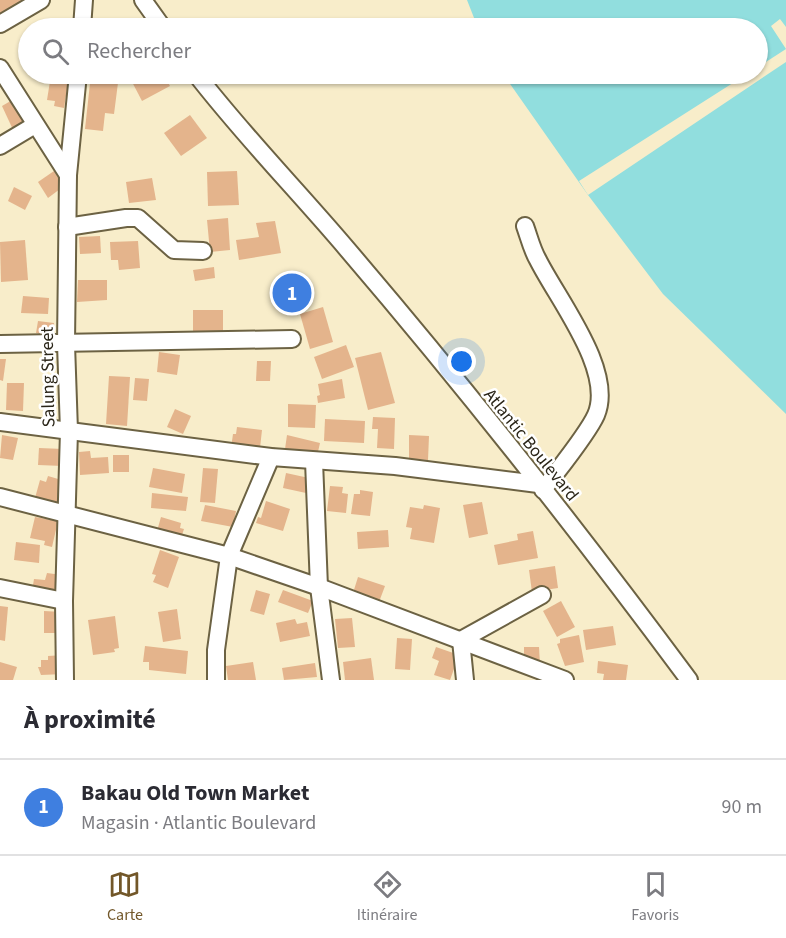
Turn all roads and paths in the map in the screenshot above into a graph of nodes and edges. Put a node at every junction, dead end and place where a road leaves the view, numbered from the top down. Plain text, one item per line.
1 (41, 0) edge
2 (84, 0) edge
3 (143, 0) edge
4 (83, 18) edge
5 (156, 18) edge
6 (0, 24) edge
7 (0, 68) edge
8 (77, 84) edge
9 (204, 84) edge
10 (35, 125) junction
11 (0, 146) edge
12 (68, 175) junction
13 (525, 226) dead end
14 (67, 227) junction
15 (203, 251) dead end
16 (292, 339) dead end
17 (0, 344) edge
18 (66, 344) junction
19 (0, 422) edge
20 (69, 430) junction
21 (271, 457) junction
22 (314, 461) junction
23 (540, 487) junction
24 (0, 497) edge
25 (66, 513) junction
26 (229, 556) junction
27 (319, 587) junction
28 (0, 588) edge
29 (542, 595) dead end
30 (64, 601) junction
31 (461, 640) junction
32 (64, 680) edge
33 (216, 680) edge
34 (331, 680) edge
35 (465, 680) edge
36 (566, 680) edge
37 (689, 680) edge

1 - 6 street
2 - 4 street
3 - 5 street
7 - 10 street
8 - 12 street, Salung Street
9 - 23 street, Atlantic Boulevard
10 - 11 street
10 - 12 street
12 - 14 street, Salung Street
13 - 23 street
14 - 15 street
14 - 18 street, Salung Street
16 - 18 street
17 - 18 street
18 - 20 street, Salung Street
19 - 20 street
20 - 21 street
20 - 25 street, Salung Street
21 - 22 street
21 - 26 street
22 - 23 street
22 - 27 street
23 - 37 street, Atlantic Boulevard
24 - 25 street
25 - 26 street
25 - 30 street, Salung Street
26 - 27 street
26 - 33 street
27 - 31 street
27 - 34 street
28 - 30 street
29 - 31 street
30 - 32 street, Salung Street
31 - 35 street
31 - 36 street

